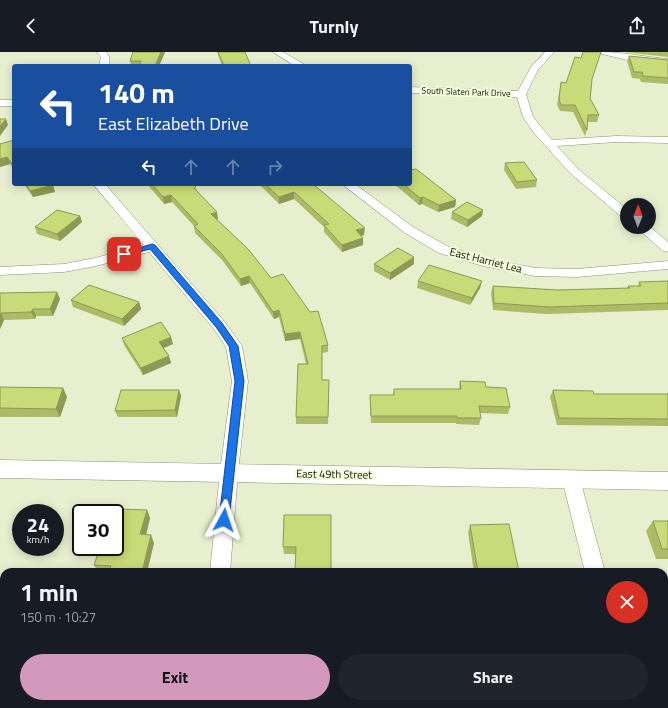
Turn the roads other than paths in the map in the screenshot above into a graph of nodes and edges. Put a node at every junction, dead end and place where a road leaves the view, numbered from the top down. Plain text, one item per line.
1 (101, 52) edge
2 (277, 52) edge
3 (550, 52) edge
4 (605, 52) edge
5 (668, 62) edge
6 (105, 64) edge
7 (298, 64) edge
8 (412, 90) edge
9 (521, 94) junction
10 (0, 103) edge
11 (12, 103) edge
12 (668, 140) edge
13 (549, 143) junction
14 (101, 186) edge
15 (351, 186) edge
16 (620, 209) edge
17 (651, 234) edge
18 (152, 247) junction
19 (668, 248) edge
20 (668, 265) edge
21 (0, 271) edge
22 (0, 469) edge
23 (228, 472) junction
24 (571, 479) junction
25 (668, 481) edge
26 (220, 568) edge
27 (594, 568) edge

1 - 6 street
2 - 7 street
3 - 9 street
4 - 5 street
8 - 9 street, South Slaten Park Drive
9 - 13 street
10 - 11 street
12 - 13 street
13 - 16 street
14 - 18 street
15 - 20 street, East Harriet Lea
17 - 19 street
18 - 21 street
18 - 23 street
22 - 23 street, East 49th Street
23 - 24 street, East 49th Street
23 - 26 street
24 - 25 street, East 49th Street
24 - 27 street

